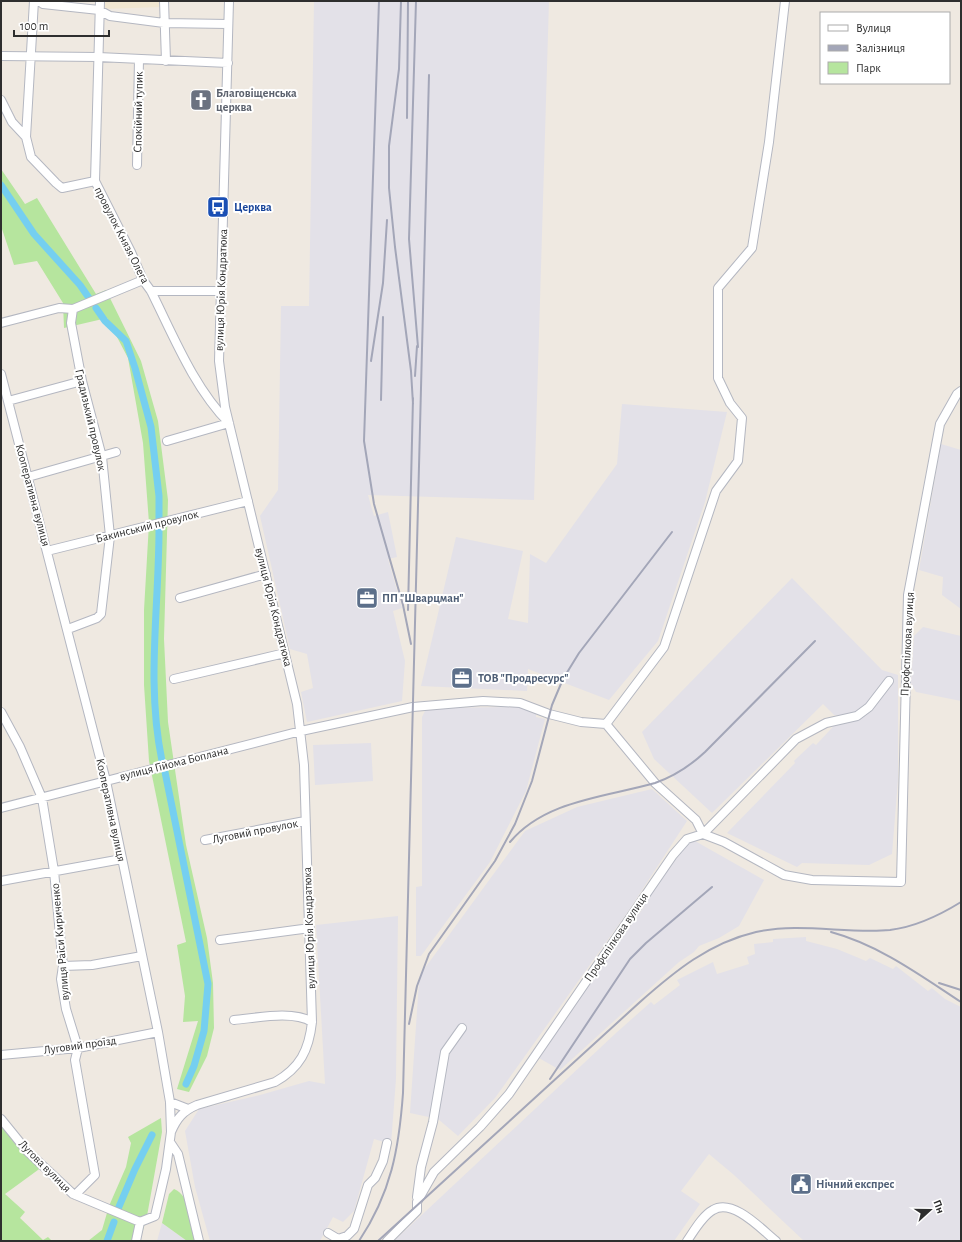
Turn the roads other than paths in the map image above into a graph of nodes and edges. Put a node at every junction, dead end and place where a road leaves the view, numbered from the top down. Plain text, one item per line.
1 (34, 1) edge
2 (39, 1) edge
3 (100, 1) edge
4 (164, 1) edge
5 (229, 1) edge
6 (785, 1) edge
7 (99, 10) junction
8 (164, 22) junction
9 (228, 24) junction
10 (1, 56) edge
11 (32, 56) junction
12 (98, 57) junction
13 (139, 59) junction
14 (166, 61) junction
15 (228, 63) junction
16 (1, 100) edge
17 (26, 137) junction
18 (137, 165) dead end
19 (95, 181) junction
20 (143, 280) junction
21 (150, 291) junction
22 (221, 291) junction
23 (73, 310) junction
24 (1, 323) edge
25 (1, 374) edge
26 (82, 381) junction
27 (961, 391) edge
28 (8, 401) junction
29 (229, 423) junction
30 (167, 441) dead end
31 (116, 452) dead end
32 (102, 457) junction
33 (28, 477) junction
34 (248, 501) junction
35 (110, 536) junction
36 (47, 551) junction
37 (266, 574) junction
38 (180, 598) dead end
39 (68, 629) junction
40 (285, 653) junction
41 (174, 679) dead end
42 (889, 682) dead end
43 (1, 712) edge
44 (606, 724) junction
45 (301, 731) junction
46 (106, 781) junction
47 (42, 798) junction
48 (1, 808) edge
49 (305, 821) junction
50 (703, 834) junction
51 (205, 840) dead end
52 (122, 859) junction
53 (54, 871) junction
54 (1, 881) edge
55 (310, 928) junction
56 (220, 940) dead end
57 (142, 956) junction
58 (63, 966) junction
59 (234, 1020) dead end
60 (312, 1022) junction
61 (462, 1028) dead end
62 (158, 1032) junction
63 (78, 1048) junction
64 (1, 1054) edge
65 (170, 1102) junction
66 (188, 1109) junction
67 (1, 1119) edge
68 (171, 1132) junction
69 (170, 1142) junction
70 (388, 1143) dead end
71 (75, 1195) junction
72 (417, 1202) junction
73 (140, 1222) junction
74 (328, 1234) dead end
75 (338, 1240) edge
76 (136, 1241) edge
77 (199, 1241) edge
78 (387, 1241) edge
79 (687, 1241) edge
80 (776, 1241) edge

1 - 11 street
2 - 7 street
3 - 7 street, провулок Князя Олега
4 - 8 street
5 - 9 street, вулиця Юрія Кондратюка
6 - 44 street
7 - 8 street
7 - 12 street, провулок Князя Олега
8 - 9 street
8 - 14 street
9 - 15 street, вулиця Юрія Кондратюка
10 - 11 street
11 - 12 street
11 - 17 street
12 - 13 street
12 - 19 street, провулок Князя Олега
13 - 14 street
13 - 18 street, Спокійний тупик
14 - 15 street
15 - 22 street, вулиця Юрія Кондратюка
16 - 17 street
17 - 19 street
19 - 20 street, провулок Князя Олега
20 - 21 street, провулок Князя Олега
20 - 23 street
21 - 22 street
21 - 29 street, провулок Князя Олега
22 - 29 street, вулиця Юрія Кондратюка
23 - 24 street
23 - 26 street, Градизький провулок
25 - 28 street, Кооперативна вулиця
26 - 28 street
26 - 32 street, Градизький провулок
27 - 50 street, Профспілкова вулиця
28 - 33 street, Кооперативна вулиця
29 - 30 street
29 - 34 street, вулиця Юрія Кондратюка
31 - 32 street
32 - 33 street
32 - 35 street, Градизький провулок
33 - 36 street, Кооперативна вулиця
34 - 35 street, Бакинський провулок
34 - 37 street, вулиця Юрія Кондратюка
35 - 36 street, Бакинський провулок
35 - 39 street, Градизький провулок
36 - 39 street, Кооперативна вулиця
37 - 38 street
37 - 40 street, вулиця Юрія Кондратюка
39 - 46 street, Кооперативна вулиця
40 - 41 street
40 - 45 street, вулиця Юрія Кондратюка
42 - 50 street, Профспілкова вулиця
43 - 47 street, вулиця Раїси Кириченко
44 - 45 street, вулиця Гійома Боплана
44 - 50 street
45 - 46 street, вулиця Гійома Боплана
45 - 49 street, вулиця Юрія Кондратюка
46 - 47 street, вулиця Гійома Боплана
46 - 52 street, Кооперативна вулиця
47 - 48 street, вулиця Гійома Боплана
47 - 53 street, вулиця Раїси Кириченко
49 - 51 street, Луговий провулок
49 - 55 street, вулиця Юрія Кондратюка
50 - 72 street, Профспілкова вулиця
52 - 53 street
52 - 57 street, Кооперативна вулиця
53 - 54 street
53 - 58 street, вулиця Раїси Кириченко
55 - 56 street
55 - 60 street, вулиця Юрія Кондратюка
57 - 58 street
57 - 62 street, Кооперативна вулиця
58 - 63 street, вулиця Раїси Кириченко
59 - 60 street
60 - 66 street, вулиця Юрія Кондратюка
61 - 72 street
62 - 63 street, Луговий проїзд
62 - 65 street, Кооперативна вулиця
63 - 64 street, Луговий проїзд
63 - 71 street, вулиця Раїси Кириченко
65 - 66 street
65 - 68 street, Кооперативна вулиця
66 - 68 street, вулиця Юрія Кондратюка
67 - 71 street, Лугова вулиця
68 - 69 street, Кооперативна вулиця
69 - 73 street, Кооперативна вулиця
69 - 77 street
70 - 75 street
71 - 73 street, Лугова вулиця
72 - 78 street, Профспілкова вулиця
73 - 76 street
74 - 75 street
79 - 80 street

